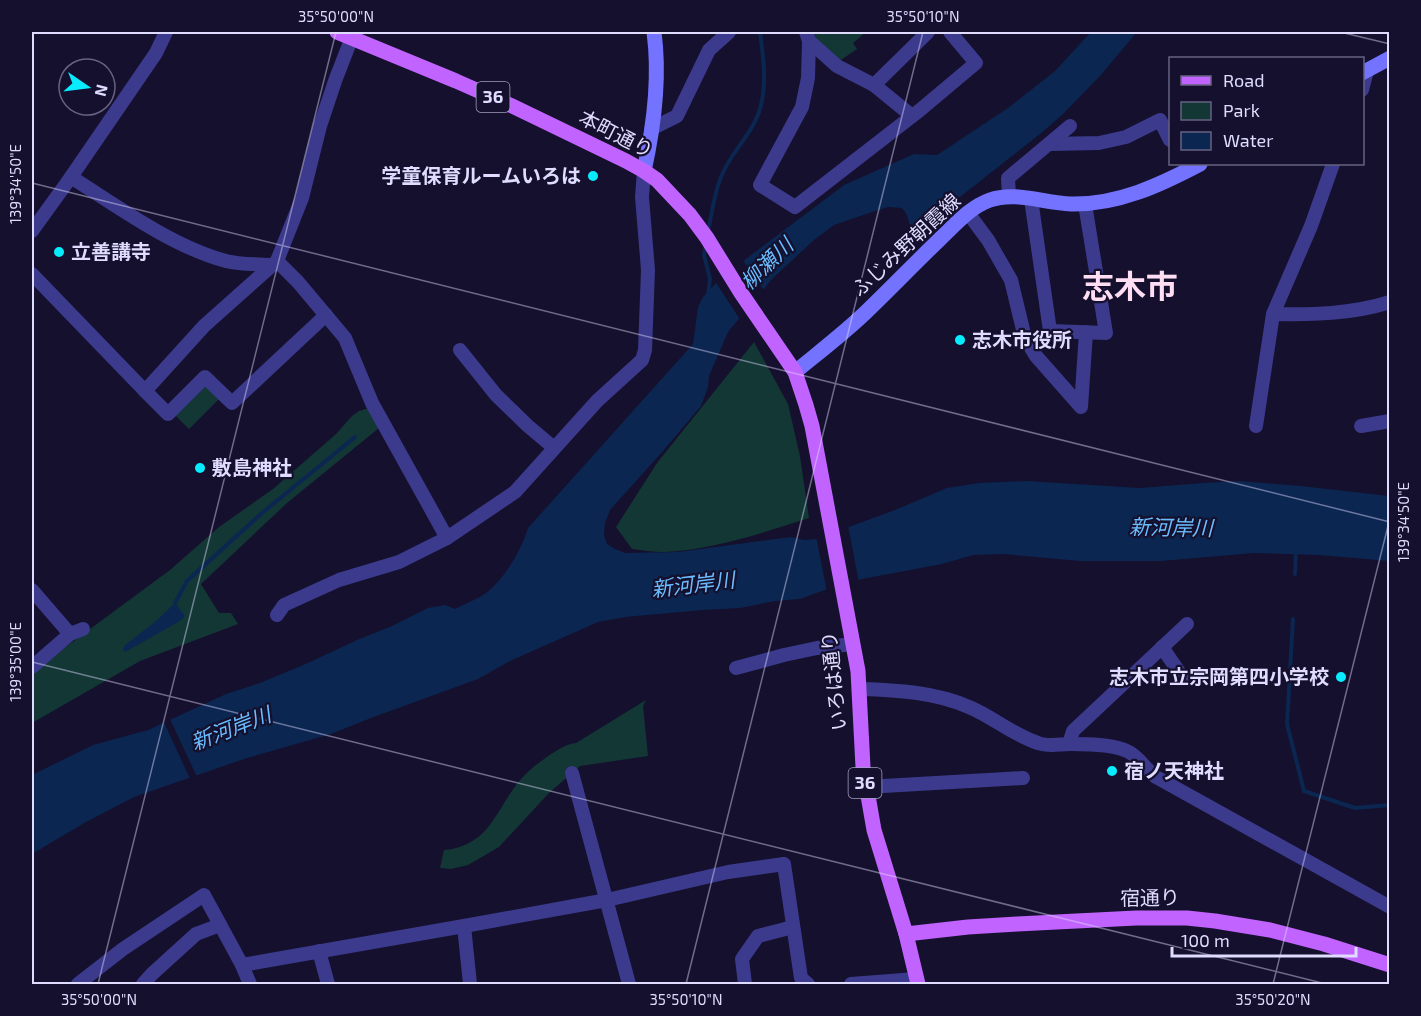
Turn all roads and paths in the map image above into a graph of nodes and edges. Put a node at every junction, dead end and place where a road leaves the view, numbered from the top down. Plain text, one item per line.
1 (166, 32) edge
2 (654, 32) edge
3 (729, 32) edge
4 (928, 32) edge
5 (950, 32) edge
6 (345, 34) edge
7 (807, 36) edge
8 (1389, 58) edge
9 (1364, 72) edge
10 (874, 85) junction
11 (912, 116) junction
12 (1070, 126) dead end
13 (651, 129) junction
14 (1169, 138) edge
15 (1051, 144) junction
16 (1333, 165) edge
17 (1190, 166) edge
18 (644, 171) junction
19 (71, 177) junction
20 (1010, 196) junction
21 (1031, 199) junction
22 (1085, 204) junction
23 (968, 213) junction
24 (32, 231) edge
25 (275, 263) junction
26 (32, 274) edge
27 (1389, 302) edge
28 (1273, 314) junction
29 (326, 315) junction
30 (1086, 332) junction
31 (460, 350) dead end
32 (795, 372) junction
33 (145, 391) junction
34 (1389, 421) edge
35 (1256, 426) dead end
36 (1361, 426) dead end
37 (554, 447) junction
38 (447, 538) junction
39 (32, 590) edge
40 (277, 615) dead end
41 (1186, 624) dead end
42 (853, 644) junction
43 (1162, 647) junction
44 (32, 667) edge
45 (736, 668) dead end
46 (1183, 678) dead end
47 (860, 688) junction
48 (1069, 744) junction
49 (572, 773) dead end
50 (1023, 778) dead end
51 (866, 787) junction
52 (607, 900) junction
53 (1389, 907) edge
54 (220, 925) junction
55 (464, 927) junction
56 (793, 927) junction
57 (906, 934) junction
58 (319, 951) junction
59 (242, 965) junction
60 (1389, 965) edge
61 (917, 982) edge
62 (78, 984) edge
63 (143, 984) edge
64 (250, 984) edge
65 (328, 984) edge
66 (470, 984) edge
67 (629, 984) edge
68 (745, 984) edge
69 (808, 984) edge
70 (851, 984) edge

1 - 19 street
2 - 13 main road
3 - 13 street
4 - 10 street
5 - 11 street
6 - 18 main road, 本町通り / 36
6 - 25 street
7 - 10 street
7 - 11 street
8 - 9 main road
10 - 11 street
12 - 15 street
13 - 18 main road
14 - 15 street
15 - 20 street
16 - 28 street
17 - 22 main road, ふじみ野朝霞線
18 - 32 main road, 本町通り / 36
18 - 37 street
19 - 24 street
19 - 25 street
20 - 21 main road, ふじみ野朝霞線
20 - 23 main road, ふじみ野朝霞線
21 - 22 main road, ふじみ野朝霞線
21 - 30 street
22 - 30 street
23 - 30 street
23 - 32 main road, ふじみ野朝霞線
25 - 29 street
25 - 33 street
26 - 33 street
27 - 28 street
28 - 35 street
29 - 33 street
29 - 38 street
31 - 37 street
32 - 42 main road, いろは通り / 36
34 - 36 street
37 - 38 street
38 - 40 street
39 - 44 street
41 - 43 street
42 - 45 street
42 - 47 main road, いろは通り / 36
43 - 46 street
43 - 48 street
47 - 48 street
47 - 51 main road, いろは通り / 36
48 - 53 street
49 - 52 street
50 - 51 street
51 - 57 main road, いろは通り / 36
52 - 55 street
52 - 56 street
52 - 67 street
54 - 59 street
54 - 62 street
54 - 63 street
55 - 58 street
55 - 66 street
56 - 68 street
56 - 69 street
57 - 60 main road, 宿通り
57 - 61 main road, いろは通り
58 - 59 street
58 - 65 street
59 - 64 street
61 - 70 street

